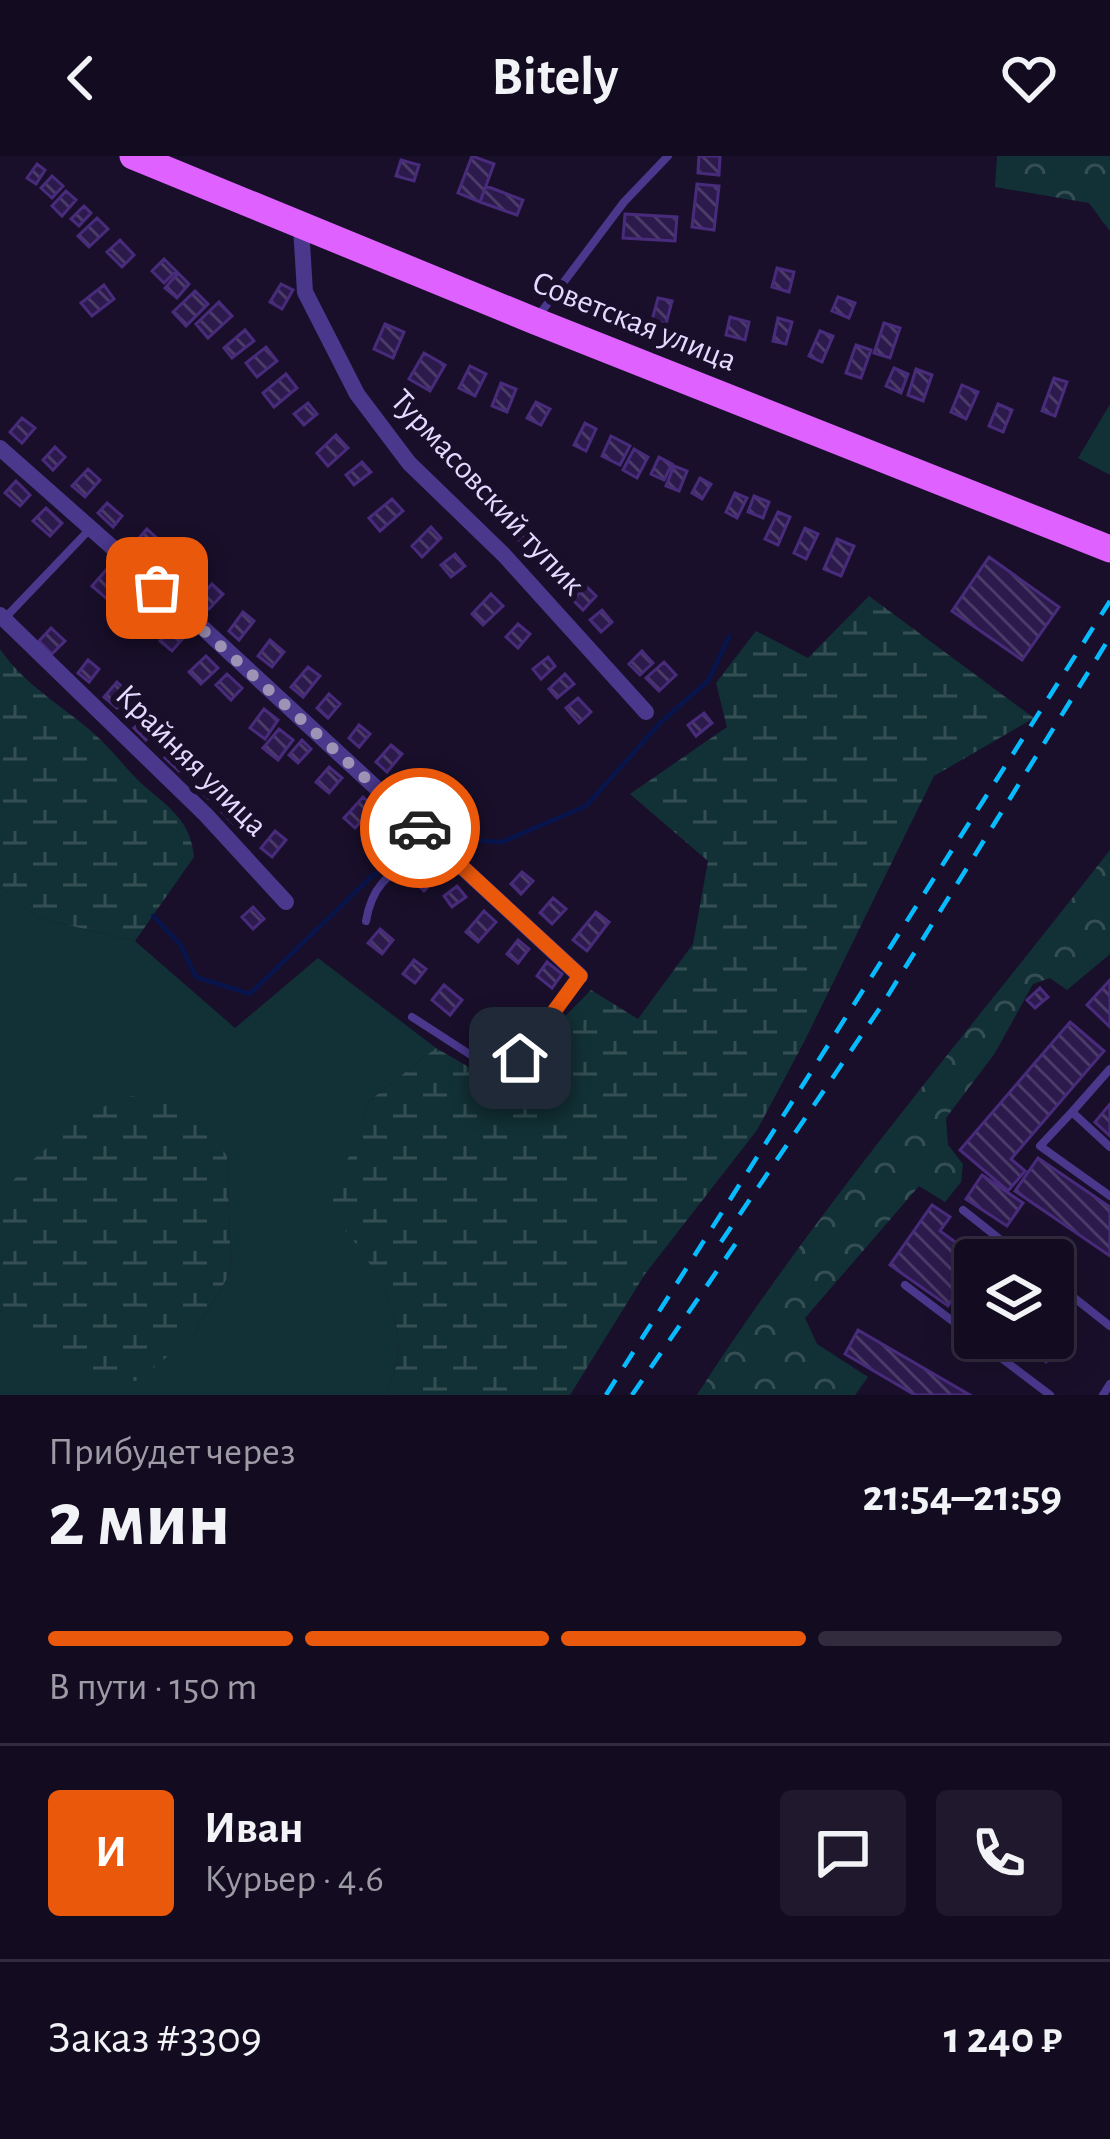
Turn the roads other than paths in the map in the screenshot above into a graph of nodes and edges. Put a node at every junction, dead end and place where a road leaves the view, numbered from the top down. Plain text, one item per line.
1 (134, 156) edge
2 (668, 156) edge
3 (301, 227) junction
4 (535, 321) junction
5 (0, 448) edge
6 (89, 530) junction
7 (1110, 548) edge
8 (2, 617) edge
9 (646, 712) dead end
10 (432, 840) junction
11 (286, 902) dead end
12 (366, 921) dead end
13 (580, 976) joint
14 (412, 1017) dead end
15 (1110, 1069) edge
16 (1072, 1112) junction
17 (1110, 1147) edge
18 (1110, 1196) edge
19 (963, 1210) dead end
20 (1000, 1239) edge
21 (904, 1285) dead end
22 (1074, 1298) edge
23 (1110, 1326) edge
24 (1110, 1384) edge
25 (1050, 1395) edge
26 (1103, 1395) edge

1 - 3 main road, Советская улица
2 - 4 lane
3 - 4 main road, Советская улица
3 - 9 street, Турмасовский тупик
4 - 7 main road, Советская улица
5 - 6 street
6 - 8 lane
6 - 10 street
8 - 11 street, Крайняя улица
10 - 12 lane
10 - 13 street
13 - 14 lane
15 - 16 lane
16 - 17 lane
16 - 18 lane
19 - 20 lane
21 - 25 lane
22 - 23 lane
24 - 26 lane

